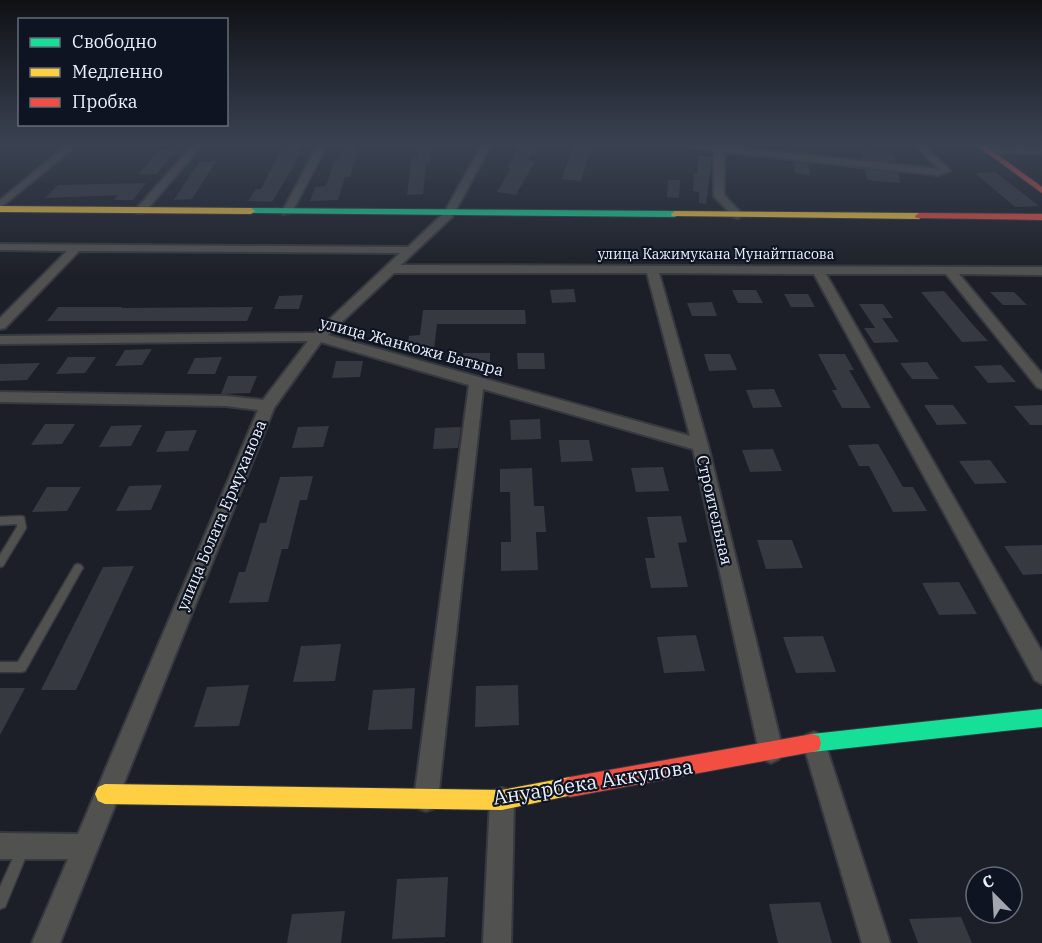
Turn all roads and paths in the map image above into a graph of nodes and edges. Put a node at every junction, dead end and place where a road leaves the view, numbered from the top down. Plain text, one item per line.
1 (21, 189) edge
2 (159, 189) edge
3 (299, 189) edge
4 (462, 189) edge
5 (719, 189) edge
6 (0, 207) edge
7 (140, 211) junction
8 (450, 211) junction
9 (287, 212) junction
10 (738, 215) junction
11 (1042, 217) edge
12 (0, 248) edge
13 (75, 249) junction
14 (410, 250) junction
15 (391, 269) junction
16 (652, 271) junction
17 (818, 271) junction
18 (950, 272) junction
19 (1042, 272) edge
20 (0, 325) edge
21 (318, 337) junction
22 (0, 340) edge
23 (477, 382) junction
24 (1042, 384) edge
25 (0, 397) edge
26 (267, 406) junction
27 (700, 445) junction
28 (0, 521) edge
29 (0, 563) edge
30 (78, 568) dead end
31 (0, 667) edge
32 (1042, 673) edge
33 (1042, 718) edge
34 (814, 743) junction
35 (771, 751) junction
36 (105, 794) junction
37 (426, 799) junction
38 (502, 800) junction
39 (12, 846) edge
40 (84, 847) junction
41 (0, 902) edge
42 (46, 943) edge
43 (497, 943) edge
44 (876, 943) edge

1 - 6 street
2 - 7 street
3 - 9 street
4 - 8 street, улица Болата Ермуханова
5 - 10 street
6 - 7 street
7 - 9 street
8 - 9 street
8 - 10 street
8 - 14 street, улица Болата Ермуханова
10 - 11 street
12 - 13 street
13 - 14 street
13 - 20 street
14 - 15 street, улица Болата Ермуханова
15 - 16 street, улица Кажимукана Мунайтпасова
15 - 21 street, улица Болата Ермуханова
16 - 17 street, улица Кажимукана Мунайтпасова
16 - 27 street, Строительная
17 - 18 street, улица Кажимукана Мунайтпасова
17 - 32 street
18 - 19 street, улица Кажимукана Мунайтпасова
18 - 24 street
21 - 22 street, улица Жанкожи Батыра
21 - 23 street, улица Жанкожи Батыра
21 - 26 street, улица Болата Ермуханова
23 - 27 street, улица Жанкожи Батыра
23 - 37 street
25 - 26 street
26 - 36 street, улица Болата Ермуханова
27 - 35 street, Строительная
28 - 29 lane
30 - 31 lane
33 - 34 street, Ануарбека Аккулова
34 - 35 street, Ануарбека Аккулова
34 - 44 street
35 - 38 street, Ануарбека Аккулова
36 - 37 street, Ануарбека Аккулова
36 - 40 street, улица Болата Ермуханова
37 - 38 street, Ануарбека Аккулова
38 - 43 street
39 - 40 street
39 - 41 lane
40 - 42 street, улица Болата Ермуханова

